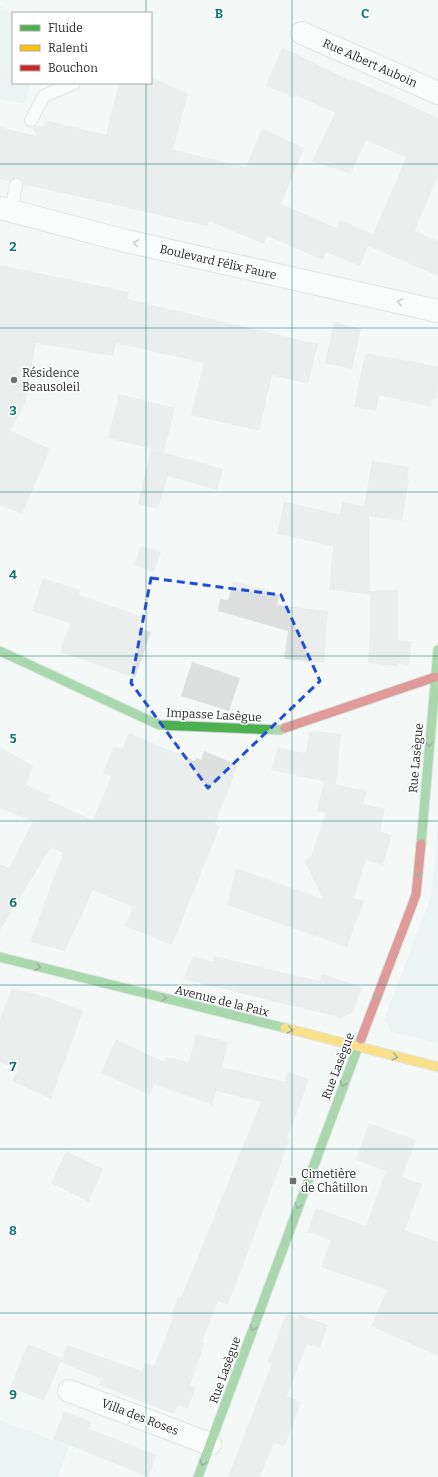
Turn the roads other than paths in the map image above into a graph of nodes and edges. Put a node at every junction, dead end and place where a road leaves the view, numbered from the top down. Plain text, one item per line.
1 (302, 33) dead end
2 (72, 84) edge
3 (438, 93) edge
4 (31, 120) dead end
5 (16, 185) dead end
6 (6, 209) edge
7 (438, 311) edge
8 (438, 650) edge
9 (0, 651) edge
10 (435, 677) junction
11 (0, 957) edge
12 (357, 1048) junction
13 (438, 1067) edge
14 (69, 1391) dead end
15 (210, 1444) junction
16 (198, 1477) edge

1 - 3 street, Rue Albert Auboin
2 - 4 lane
5 - 6 lane
7 -> 6 street, Boulevard Félix Faure
8 - 10 street, Rue Lasègue
9 - 10 street, Impasse Lasègue
10 -> 12 street, Rue Lasègue
11 -> 12 street, Avenue de la Paix
12 -> 13 street, Avenue de la Paix
12 -> 15 street, Rue Lasègue
14 - 15 street, Villa des Roses
15 -> 16 street, Rue Lasègue

